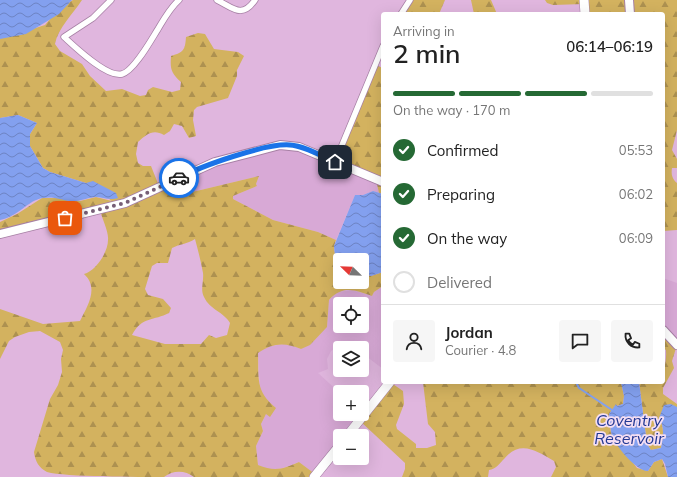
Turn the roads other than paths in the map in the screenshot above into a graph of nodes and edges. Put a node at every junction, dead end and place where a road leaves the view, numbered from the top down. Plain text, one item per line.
1 (111, 0) edge
2 (180, 0) edge
3 (217, 0) edge
4 (255, 0) edge
5 (410, 0) edge
6 (584, 0) edge
7 (629, 0) edge
8 (402, 12) edge
9 (585, 12) edge
10 (630, 12) edge
11 (381, 51) edge
12 (335, 162) junction
13 (381, 181) edge
14 (0, 234) edge
15 (665, 332) edge
16 (677, 345) edge
17 (388, 384) edge
18 (353, 429) edge
19 (333, 453) edge
20 (314, 477) edge

1 - 2 street
3 - 4 street
5 - 8 street
6 - 9 main road
7 - 10 street
11 - 12 street
12 - 13 street
12 - 14 street
15 - 16 street
17 - 18 main road
19 - 20 main road

